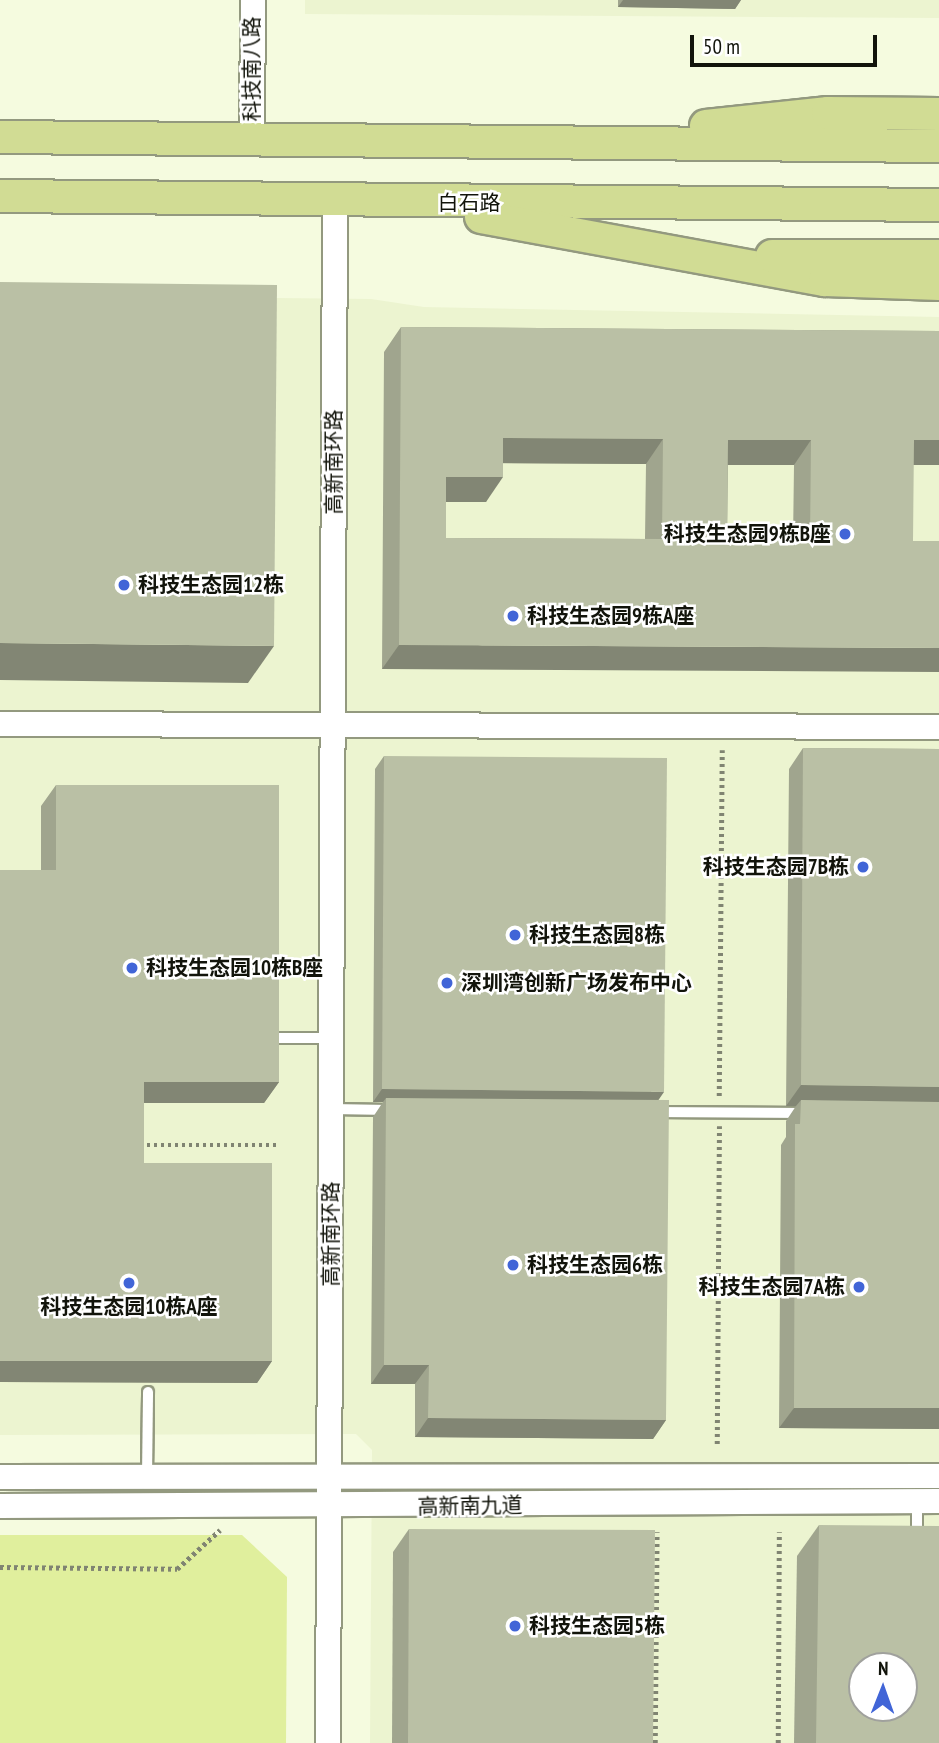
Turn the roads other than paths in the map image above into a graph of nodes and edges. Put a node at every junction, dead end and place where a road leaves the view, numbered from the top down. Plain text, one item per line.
1 (253, 0) edge
2 (939, 114) edge
3 (0, 137) edge
4 (252, 137) junction
5 (575, 140) junction
6 (939, 146) edge
7 (0, 196) edge
8 (335, 200) junction
9 (405, 203) junction
10 (939, 205) edge
11 (683, 256) junction
12 (930, 256) edge
13 (939, 284) edge
14 (0, 724) edge
15 (333, 724) junction
16 (939, 727) edge
17 (271, 1038) edge
18 (332, 1038) junction
19 (332, 1109) junction
20 (402, 1110) edge
21 (636, 1112) edge
22 (815, 1114) edge
23 (148, 1392) dead end
24 (939, 1476) edge
25 (0, 1477) edge
26 (147, 1477) junction
27 (330, 1478) junction
28 (928, 1501) edge
29 (0, 1506) edge
30 (329, 1507) junction
31 (916, 1545) edge
32 (328, 1743) edge

1 - 4 street, 科技南八路
2 - 5 main road
3 - 4 main road
4 - 5 main road
5 - 6 main road
7 - 8 main road, 白石路
8 - 9 main road, 白石路
8 - 15 street, 高新南环路
9 - 10 main road, 白石路
9 - 11 main road
11 - 12 main road
11 - 13 main road
14 - 15 street
15 - 16 street
15 - 18 street, 高新南环路
17 - 18 lane
18 - 19 street, 高新南环路
19 - 20 lane
19 - 27 street, 高新南环路
21 - 22 lane
23 - 26 lane
24 - 27 street, 高新南九道
25 - 26 street, 高新南九道
26 - 27 street, 高新南九道
27 - 30 street, 高新南环路
28 - 30 street, 高新南九道
28 - 31 lane
29 - 30 street, 高新南九道
30 - 32 street, 高新南环路

